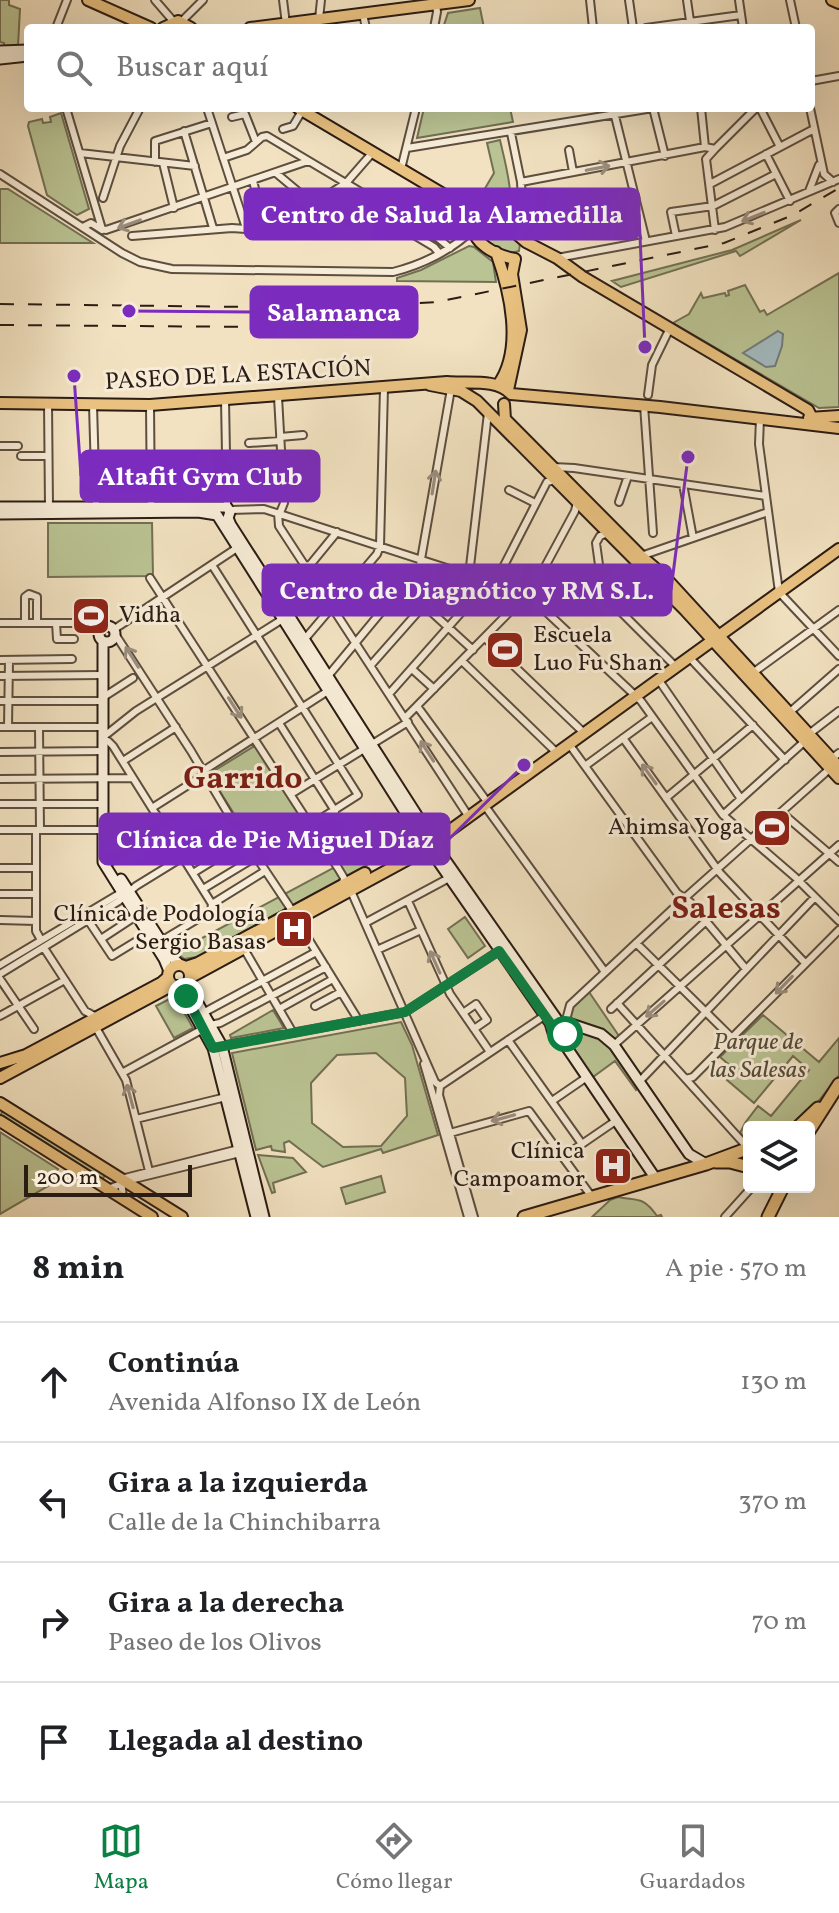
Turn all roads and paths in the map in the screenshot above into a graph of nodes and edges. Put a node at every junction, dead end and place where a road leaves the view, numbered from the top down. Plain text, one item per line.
1 (67, 0) edge
2 (88, 0) edge
3 (155, 0) edge
4 (203, 0) edge
5 (283, 0) edge
6 (321, 0) edge
7 (469, 0) edge
8 (590, 0) edge
9 (629, 0) edge
10 (687, 0) edge
11 (739, 0) edge
12 (791, 1) edge
13 (436, 2) edge
14 (363, 14) junction
15 (741, 15) junction
16 (319, 19) junction
17 (58, 24) edge
18 (143, 24) edge
19 (169, 24) edge
20 (171, 24) edge
21 (286, 24) edge
22 (307, 24) edge
23 (365, 24) edge
24 (435, 24) edge
25 (593, 24) edge
26 (632, 24) edge
27 (690, 24) edge
28 (695, 24) edge
29 (742, 24) edge
30 (795, 24) edge
31 (0, 51) edge
32 (24, 53) edge
33 (24, 54) edge
34 (0, 59) edge
35 (839, 76) edge
36 (815, 80) edge
37 (67, 112) edge
38 (138, 112) edge
39 (208, 112) edge
40 (299, 112) edge
41 (305, 112) edge
42 (415, 112) edge
43 (609, 112) edge
44 (614, 112) edge
45 (654, 112) edge
46 (701, 112) edge
47 (754, 112) edge
48 (760, 112) edge
49 (811, 112) edge
50 (232, 117) dead end
51 (212, 123) junction
52 (283, 129) dead end
53 (814, 129) junction
54 (184, 131) junction
55 (511, 133) junction
56 (256, 142) junction
57 (705, 147) junction
58 (780, 147) junction
59 (407, 148) junction
60 (715, 149) junction
61 (569, 150) dead end
62 (373, 152) junction
63 (80, 153) junction
64 (766, 154) junction
65 (665, 156) junction
66 (116, 157) junction
67 (819, 157) junction
68 (223, 158) junction
69 (308, 161) junction
70 (159, 162) junction
71 (626, 162) junction
72 (195, 166) junction
73 (401, 169) junction
74 (573, 172) junction
75 (276, 173) junction
76 (776, 174) junction
77 (825, 177) junction
78 (3, 178) edge
79 (816, 178) junction
80 (836, 180) edge
81 (253, 181) junction
82 (521, 182) junction
83 (344, 184) junction
84 (710, 184) junction
85 (233, 188) junction
86 (808, 194) junction
87 (103, 198) dead end
88 (205, 198) junction
89 (790, 201) junction
90 (313, 204) junction
91 (522, 206) junction
92 (713, 206) junction
93 (465, 207) junction
94 (174, 208) junction
95 (96, 210) junction
96 (837, 211) edge
97 (486, 217) junction
98 (91, 223) junction
99 (839, 223) edge
100 (505, 224) junction
101 (83, 227) junction
102 (213, 228) junction
103 (246, 228) junction
104 (102, 229) junction
105 (266, 230) junction
106 (715, 230) junction
107 (475, 231) junction
108 (132, 236) dead end
109 (676, 236) junction
110 (100, 237) junction
111 (525, 240) junction
112 (646, 241) junction
113 (450, 248) junction
114 (496, 252) junction
115 (439, 253) junction
116 (557, 258) junction
117 (515, 259) junction
118 (670, 328) junction
119 (430, 385) junction
120 (478, 385) junction
121 (384, 388) junction
122 (451, 389) junction
123 (506, 389) junction
124 (278, 397) junction
125 (474, 398) junction
126 (225, 400) junction
127 (646, 400) junction
128 (0, 403) edge
129 (48, 403) junction
130 (504, 404) junction
131 (93, 405) junction
132 (150, 405) junction
133 (488, 413) junction
134 (839, 416) edge
135 (760, 418) junction
136 (809, 420) junction
137 (839, 428) edge
138 (303, 435) dead end
139 (280, 439) junction
140 (249, 443) dead end
141 (0, 446) edge
142 (18, 446) dead end
143 (21, 456) dead end
144 (48, 456) junction
145 (307, 467) dead end
146 (553, 467) junction
147 (282, 468) junction
148 (628, 476) junction
149 (649, 479) junction
150 (555, 480) junction
151 (683, 484) junction
152 (509, 490) dead end
153 (766, 496) junction
154 (577, 502) junction
155 (619, 502) dead end
156 (535, 503) junction
157 (0, 507) edge
158 (150, 509) junction
159 (51, 510) junction
160 (97, 510) junction
161 (768, 512) junction
162 (224, 513) junction
163 (279, 513) junction
164 (0, 514) edge
165 (337, 532) junction
166 (608, 533) junction
167 (653, 533) dead end
168 (693, 538) junction
169 (240, 546) junction
170 (380, 546) junction
171 (839, 549) edge
172 (641, 556) junction
173 (421, 559) junction
174 (212, 565) junction
175 (307, 567) junction
176 (455, 570) junction
177 (469, 575) junction
178 (358, 576) junction
179 (150, 578) dead end
180 (655, 579) junction
181 (491, 581) junction
182 (403, 586) junction
183 (601, 590) junction
184 (779, 592) junction
185 (276, 595) junction
186 (530, 595) junction
187 (163, 596) junction
188 (544, 597) junction
189 (390, 602) junction
190 (539, 605) junction
191 (424, 606) junction
192 (333, 607) junction
193 (839, 610) edge
194 (286, 617) junction
195 (0, 623) edge
196 (25, 623) junction
197 (37, 623) junction
198 (56, 623) junction
199 (107, 628) junction
200 (449, 628) junction
201 (813, 628) junction
202 (257, 636) junction
203 (485, 638) junction
204 (716, 638) junction
205 (74, 639) dead end
206 (304, 640) junction
207 (356, 642) junction
208 (473, 650) junction
209 (839, 656) edge
210 (689, 657) junction
211 (57, 659) junction
212 (72, 659) dead end
213 (0, 660) edge
214 (9, 660) junction
215 (462, 661) junction
216 (371, 665) junction
217 (208, 667) junction
218 (676, 667) junction
219 (412, 669) junction
220 (839, 669) edge
221 (754, 672) junction
222 (57, 675) junction
223 (0, 676) edge
224 (9, 676) junction
225 (328, 676) junction
226 (133, 678) dead end
227 (658, 679) junction
228 (102, 680) junction
229 (331, 688) junction
230 (114, 689) junction
231 (434, 689) junction
232 (389, 694) junction
233 (635, 696) junction
234 (158, 699) junction
235 (8, 700) junction
236 (102, 700) junction
237 (0, 701) edge
238 (417, 706) junction
239 (302, 707) junction
240 (839, 711) edge
241 (790, 712) junction
242 (652, 717) junction
243 (406, 720) junction
244 (279, 723) junction
245 (118, 724) junction
246 (753, 725) junction
247 (4, 727) edge
248 (176, 727) junction
249 (39, 728) junction
250 (584, 733) junction
251 (102, 735) junction
252 (807, 737) junction
253 (254, 738) junction
254 (623, 738) junction
255 (569, 744) junction
256 (369, 747) junction
257 (39, 751) junction
258 (0, 752) edge
259 (557, 753) junction
260 (713, 759) junction
261 (785, 760) junction
262 (123, 761) junction
263 (835, 762) edge
264 (339, 765) junction
265 (585, 766) junction
266 (204, 773) junction
267 (693, 775) junction
268 (103, 778) junction
269 (133, 778) junction
270 (839, 778) edge
271 (0, 779) edge
272 (39, 779) junction
273 (315, 780) junction
274 (291, 794) junction
275 (666, 798) junction
276 (741, 799) junction
277 (0, 804) edge
278 (40, 804) junction
279 (102, 804) junction
280 (486, 804) junction
281 (154, 811) junction
282 (335, 811) junction
283 (781, 812) junction
284 (723, 815) junction
285 (469, 817) junction
286 (235, 825) junction
287 (311, 826) junction
288 (164, 827) junction
289 (0, 830) edge
290 (38, 830) junction
291 (102, 830) junction
292 (751, 839) junction
293 (245, 841) junction
294 (429, 843) junction
295 (839, 845) edge
296 (104, 852) junction
297 (829, 854) junction
298 (184, 857) junction
299 (257, 858) junction
300 (839, 862) edge
301 (0, 868) edge
302 (36, 868) junction
303 (717, 870) junction
304 (265, 871) junction
305 (193, 873) junction
306 (449, 878) junction
307 (799, 881) junction
308 (347, 886) junction
309 (203, 889) junction
310 (126, 892) junction
311 (0, 894) edge
312 (36, 894) junction
313 (815, 897) junction
314 (686, 898) junction
315 (408, 901) junction
316 (212, 904) junction
317 (294, 915) junction
318 (136, 916) junction
319 (760, 916) junction
320 (0, 920) edge
321 (88, 920) junction
322 (36, 921) junction
323 (706, 921) junction
324 (839, 921) edge
325 (365, 923) junction
326 (421, 930) junction
327 (839, 930) edge
328 (150, 931) junction
329 (779, 936) junction
330 (101, 939) junction
331 (161, 941) junction
332 (636, 943) junction
333 (42, 944) junction
334 (727, 945) junction
335 (243, 947) junction
336 (377, 950) junction
337 (499, 951) junction
338 (316, 952) junction
339 (805, 963) junction
340 (0, 965) edge
341 (659, 966) junction
342 (326, 967) junction
343 (746, 969) junction
344 (605, 972) junction
345 (168, 974) junction
346 (0, 976) edge
347 (183, 977) junction
348 (333, 979) junction
349 (65, 980) junction
350 (263, 981) junction
351 (447, 987) junction
352 (680, 987) junction
353 (341, 992) junction
354 (271, 996) junction
355 (19, 1006) junction
356 (315, 1006) dead end
357 (279, 1009) junction
358 (85, 1011) junction
359 (405, 1012) junction
360 (706, 1012) junction
361 (203, 1013) junction
362 (463, 1013) junction
363 (0, 1016) edge
364 (557, 1020) junction
365 (359, 1021) junction
366 (92, 1023) junction
367 (636, 1025) junction
368 (206, 1027) junction
369 (34, 1029) dead end
370 (474, 1029) junction
371 (293, 1033) junction
372 (559, 1036) junction
373 (732, 1038) junction
374 (508, 1040) junction
375 (614, 1045) junction
376 (218, 1047) junction
377 (420, 1049) junction
378 (490, 1052) junction
379 (665, 1055) junction
380 (0, 1063) edge
381 (122, 1073) junction
382 (587, 1077) junction
383 (0, 1078) edge
384 (686, 1079) junction
385 (639, 1082) junction
386 (839, 1084) edge
387 (440, 1086) junction
388 (830, 1096) junction
389 (226, 1097) junction
390 (552, 1101) junction
391 (0, 1103) edge
392 (136, 1119) junction
393 (617, 1120) junction
394 (0, 1121) edge
395 (804, 1121) edge
396 (815, 1121) edge
397 (450, 1133) junction
398 (743, 1142) edge
399 (582, 1144) junction
400 (243, 1150) junction
401 (743, 1150) edge
402 (563, 1157) junction
403 (709, 1163) junction
404 (743, 1165) edge
405 (149, 1171) junction
406 (656, 1179) junction
407 (123, 1182) junction
408 (108, 1189) junction
409 (747, 1193) edge
410 (780, 1193) edge
411 (592, 1197) junction
412 (123, 1198) junction
413 (770, 1212) edge
414 (152, 1217) edge
415 (182, 1217) edge
416 (256, 1217) edge
417 (264, 1217) edge
418 (468, 1217) edge
419 (474, 1217) edge
420 (524, 1217) edge
421 (725, 1217) edge

1 - 17 street
2 - 18 main road
3 - 19 street
4 - 20 street
5 - 21 street
6 - 16 street
7 - 13 main road
8 - 25 street
9 - 26 street
10 - 27 street
11 - 15 street
12 - 30 street
13 - 14 main road
13 - 24 street
14 - 16 main road
14 - 23 street
15 - 28 street
15 - 29 street
16 - 22 main road
31 - 32 main road
33 - 34 main road
35 - 36 street
37 - 63 street
38 - 66 street
39 - 51 street
40 - 52 street
41 - 62 main road
42 - 59 street
43 - 55 street
44 - 71 street
45 - 65 street
46 - 57 street
47 - 60 street
48 - 58 street
49 - 53 street
50 - 56 street
51 - 54 street
51 - 68 street
53 - 58 street
53 - 67 street
54 - 70 street
54 - 72 street
55 - 59 street
55 - 82 street
56 - 68 street
56 - 69 street
57 - 60 street
57 - 65 street
58 - 64 street
59 - 73 street
60 - 84 street
61 - 74 street
62 - 73 main road
62 - 83 street
63 - 66 street
63 - 95 street
64 - 76 street
64 - 84 street
65 - 71 street
66 - 70 street
66 - 87 street
67 - 77 street
67 - 79 street
68 - 85 street
69 - 75 street
69 - 83 street
70 - 72 street
70 - 94 street
74 -> 71 street
71 - 112 street
72 - 88 street
73 - 93 main road
74 - 82 street
75 - 81 street
75 - 90 street
76 - 89 street
76 - 92 street
77 - 79 street
77 - 80 street
78 - 101 street
79 - 86 street
80 - 86 street
81 - 85 street
81 - 105 street
82 - 91 street
83 - 90 street
83 - 113 street
83 - 115 street
84 - 92 street
85 - 88 street
85 - 103 street
86 - 89 street
88 - 94 street
88 - 102 street
89 -> 106 street
90 - 105 street
91 - 100 street
91 - 111 street
92 - 106 street
92 - 109 street
93 - 97 main road
93 - 107 main road
94 -> 104 street
95 - 98 street
95 - 104 street
96 - 99 street
97 - 100 main road
97 - 107 main road
98 - 101 street
98 - 104 street
100 - 111 main road
101 - 110 street
102 - 103 street
102 - 108 street
103 - 105 street
104 - 110 street
106 - 109 street
107 - 113 street
107 - 114 main road
109 - 112 street
110 - 115 street
111 - 116 main road
111 - 117 main road
112 - 116 street
113 - 115 street
114 - 117 main road
114 - 123 main road
116 - 118 main road
117 - 123 main road
118 - 127 street
118 - 136 main road
119 - 120 main road, PASEO DE LA ESTACIÓN
119 - 121 main road, PASEO DE LA ESTACIÓN
119 - 122 main road, PASEO DE LA ESTACIÓN
120 - 123 main road, PASEO DE LA ESTACIÓN
120 - 125 main road
121 - 124 main road, PASEO DE LA ESTACIÓN
121 - 170 street
122 - 125 main road, PASEO DE LA ESTACIÓN
173 -> 122 street
123 - 127 main road
123 - 130 main road
124 - 126 main road, PASEO DE LA ESTACIÓN
124 - 139 street
125 - 130 main road, PASEO DE LA ESTACIÓN
125 - 133 main road
126 - 132 main road, PASEO DE LA ESTACIÓN
126 - 162 street
127 - 135 main road
127 - 149 street
128 - 129 main road, PASEO DE LA ESTACIÓN
129 - 131 main road, PASEO DE LA ESTACIÓN
129 - 144 street
130 - 146 main road
131 - 132 main road, PASEO DE LA ESTACIÓN
131 - 160 street
132 - 158 street
133 - 150 main road
133 - 177 street
134 - 136 main road
135 - 136 main road
135 - 153 street
136 - 137 main road
138 - 139 street
139 - 140 street
139 - 147 street
141 - 142 street
143 - 144 street
144 - 159 street
145 - 147 street
146 - 148 street
146 - 172 main road
147 - 163 street
148 - 149 street
148 - 155 street
149 - 151 street
149 - 167 street
150 - 154 main road
150 - 156 street
151 - 153 street
151 - 168 street
152 - 156 street
153 - 161 street
154 - 166 main road
154 - 186 street
156 - 181 street
157 - 159 main road
158 - 160 main road
158 - 162 main road
159 - 160 main road
159 - 164 main road
161 - 168 street
161 - 184 street
162 - 163 street
162 - 169 main road
163 - 165 street
163 - 175 street
165 - 170 street
165 - 175 street
166 - 180 main road
166 - 183 street
168 - 172 street
169 - 174 street
169 - 185 main road
169 - 194 main road
170 - 173 street
170 - 178 street
171 - 184 main road
172 - 180 main road
173 - 176 street
173 - 182 street
174 - 187 street
174 - 202 street
175 - 185 street
175 - 192 street
176 - 177 street
176 - 191 street
177 - 181 street
178 - 189 street
178 - 192 street
179 - 187 street
180 - 183 street
180 - 204 main road
181 - 186 street
181 - 200 street
182 - 189 street
182 - 191 street
183 - 188 street
183 - 218 street
184 - 201 street
184 - 204 main road
185 - 194 main road
186 - 188 street
186 - 190 street
186 - 203 street
187 - 199 street
187 - 217 street
188 - 190 street
189 - 207 street
190 - 233 street
191 - 200 street
191 - 216 street
192 - 206 street
192 - 207 street
193 - 201 street
194 - 202 street
194 - 206 main road
194 - 229 main road
195 - 196 street
196 - 197 street
196 - 197 street
197 - 198 street
198 - 199 street
198 - 205 street
199 - 228 main road
234 -> 199 street
200 - 208 street
200 - 219 street
201 - 209 street
201 - 221 street
202 - 217 street
202 - 239 street
203 - 208 street
203 - 250 street
204 - 210 main road
204 - 221 main road
204 - 252 main road
206 - 225 main road
207 - 216 street
207 - 225 street
208 - 215 street
210 - 218 main road
210 - 246 street
211 - 212 street
211 - 214 street
211 - 222 street
213 - 214 street
214 - 224 street
215 - 231 street
215 - 259 street
216 - 232 street
217 - 234 street
217 -> 253 street
218 - 227 main road
219 - 231 street
219 - 232 street
220 - 241 street
221 - 241 main road
222 - 224 street
222 - 228 street
223 - 224 street
224 - 235 street
225 - 229 main road
226 - 230 street
227 - 233 main road
227 - 260 street
228 - 230 street
228 - 236 main road
229 - 239 street
229 - 256 main road
230 - 236 street
231 - 238 street
232 - 243 street
233 - 242 street
233 - 250 main road
234 - 245 street
234 - 248 street
235 - 236 street
235 - 237 street
235 - 247 street
236 - 251 main road
238 - 243 street
238 - 280 street
239 - 244 street
239 - 264 street
240 - 252 street
241 - 252 main road
242 - 254 street
242 - 267 street
243 - 256 street
285 -> 243 street
244 - 253 street
244 - 273 street
245 - 251 street
245 - 251 street
246 - 260 street
246 - 261 street
247 - 249 street
248 - 262 street
248 - 266 street
249 - 251 street
249 - 257 street
250 - 255 main road
251 - 257 street
251 - 262 street
251 - 268 main road
252 - 261 street
252 - 263 main road
253 - 266 street
253 - 274 street
254 - 265 street
275 -> 254 street
255 - 259 main road
255 - 265 street
256 - 264 street
256 - 294 main road
257 - 258 street
257 - 272 street
259 - 280 main road
260 - 267 street
260 - 276 street
261 - 276 street
262 - 269 street
263 - 270 main road
263 - 283 street
264 - 273 street
264 - 282 street
265 - 314 street
266 - 281 street
266 - 286 street
267 - 275 street
267 - 284 street
268 - 269 street
268 - 272 street
268 - 279 main road
269 - 281 street
271 - 272 street
272 - 278 street
273 - 274 street
273 - 282 street
274 - 287 street
275 - 303 street
276 - 284 street
277 - 278 street
278 - 279 street
278 - 290 street
279 - 291 main road
280 - 285 main road
280 - 344 street
281 - 288 street
281 - 296 street
282 - 287 street
283 - 292 street
283 - 297 street
284 - 292 street
285 - 294 main road
286 - 293 street
286 - 298 street
287 - 299 street
287 - 308 street
288 - 296 street
288 - 298 street
289 - 290 street
290 - 291 street
290 - 302 street
291 - 296 main road
292 - 303 street
292 - 307 street
293 - 299 street
293 - 305 street
294 - 306 main road
294 - 308 main road
294 - 364 main road
295 - 297 street
296 - 310 main road
297 - 300 street
297 - 307 street
298 - 305 street
298 - 310 street
299 - 304 street
299 - 309 street
301 - 302 street
302 - 312 street
303 - 314 street
303 - 319 street
304 - 316 street
304 - 317 street
305 - 309 street
306 - 315 street
306 - 337 main road
307 - 313 street
307 - 319 street
308 - 317 main road
308 - 325 street
309 - 316 street
310 - 318 main road
310 - 321 street
310 - 328 main road
310 - 333 street
311 - 312 street
312 - 322 street
313 - 324 street
313 - 329 street
314 - 323 street
314 - 332 street
315 - 325 street
315 - 326 street
316 - 331 street
317 - 335 main road
317 - 338 street
317 - 347 main road
318 - 328 main road
318 - 330 street
319 - 329 street
319 - 334 street
320 - 322 street
321 - 330 street
321 - 333 street
322 - 333 street
323 - 334 street
323 - 341 street
325 - 336 street
326 - 336 street
351 -> 326 street
327 - 339 street
328 - 330 street
328 - 331 main road
328 - 345 main road
329 - 339 street
329 - 343 street
331 - 347 main road
332 - 341 street
332 - 344 street
333 - 340 street
333 - 346 street
333 - 349 street
334 - 343 street
334 - 352 street
335 - 347 main road
335 - 350 street
336 - 359 street
337 - 351 street
337 - 364 main road
338 - 342 street
338 - 350 street
339 -> 373 street
341 - 352 street
341 - 367 street
342 - 348 street
342 - 354 street
343 - 360 street
344 - 364 street
345 - 347 main road
345 - 347 main road
345 - 366 main road
346 - 355 street
347 - 361 main road
347 - 366 main road
347 - 368 main road
348 - 353 street
348 - 357 street
349 - 355 street
349 - 358 street
350 - 354 street
350 - 361 street
351 - 359 street
351 - 362 street
352 - 360 street
352 -> 367 street
353 - 356 street
353 - 365 street
354 - 357 street
354 - 368 street
355 - 363 street
355 - 369 street
357 - 371 street
358 - 366 street
358 - 366 street
359 - 365 street
359 - 377 street
360 - 373 street
360 - 379 street
361 - 368 main road
362 - 370 street
362 - 370 street
364 - 372 main road
364 - 372 main road
364 - 374 street
364 - 375 main road
365 - 371 street
366 - 380 main road
366 - 381 street
366 - 383 main road
367 - 375 street
367 - 379 street
368 - 376 main road
368 - 381 street
370 - 378 street
371 - 376 street
372 - 382 main road
373 - 384 street
374 - 378 street
374 - 390 street
375 - 385 main road
376 - 389 main road
376 - 400 main road
377 - 387 street
377 - 418 street
378 - 387 street
379 - 384 street
379 - 385 street
392 -> 381 street
382 - 390 street
382 - 393 main road
384 - 398 street
385 - 403 main road
386 - 388 highway
387 - 397 street
388 - 395 highway
388 - 396 highway
389 - 392 street
389 - 400 main road
390 - 399 street
391 - 407 main road
392 - 405 street
393 - 399 street
393 - 406 main road
394 - 408 main road
402 -> 397 street
397 - 419 street
399 - 402 street
400 - 405 street
400 - 407 street
400 - 416 main road
400 - 417 main road
401 - 403 highway
402 - 411 street
403 - 404 highway
403 - 406 highway
405 - 407 street
406 - 411 highway
407 - 408 street
407 - 412 street
407 - 415 main road
408 - 412 main road
409 - 421 street
410 - 413 highway
411 - 420 highway
412 - 414 main road

